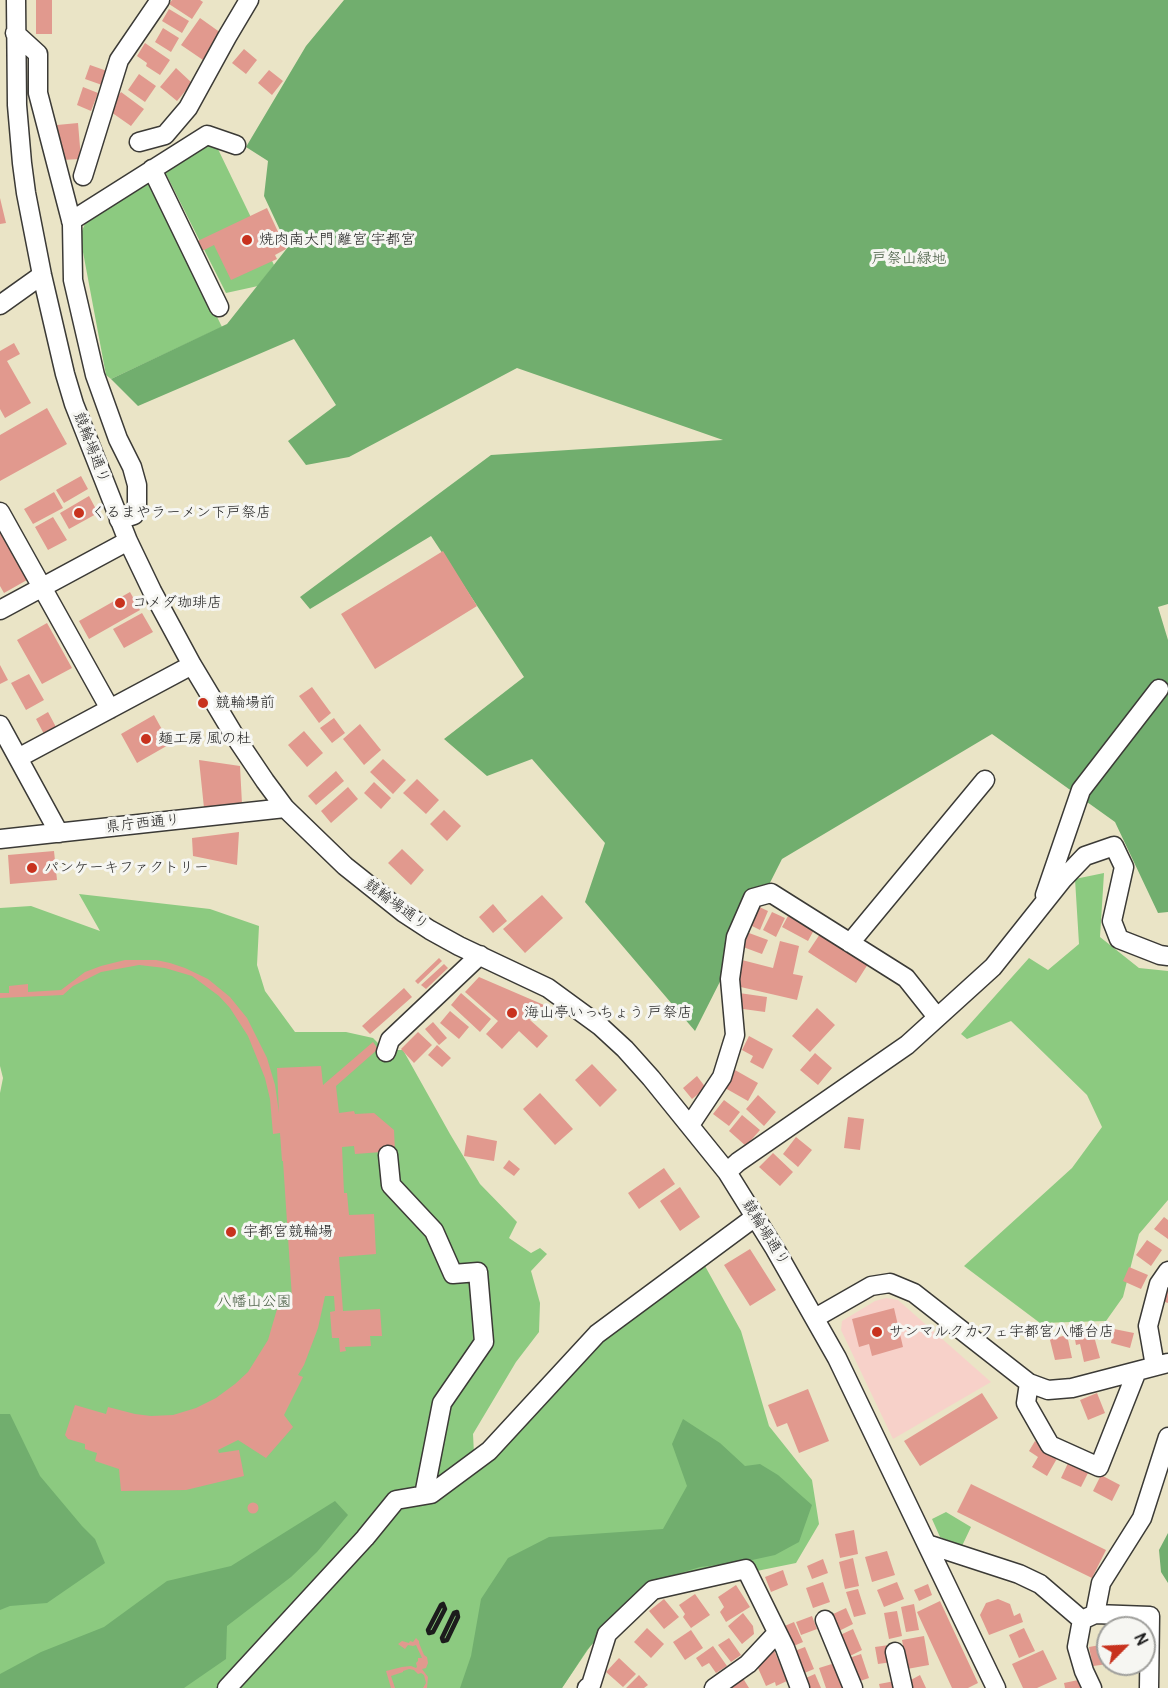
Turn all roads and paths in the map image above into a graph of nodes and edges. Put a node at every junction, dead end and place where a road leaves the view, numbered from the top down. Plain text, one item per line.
1 (16, 0) edge
2 (249, 0) edge
3 (156, 1) edge
4 (15, 33) junction
5 (139, 142) dead end
6 (236, 145) dead end
7 (152, 169) junction
8 (82, 176) dead end
9 (71, 221) junction
10 (42, 275) junction
11 (0, 305) edge
12 (219, 307) dead end
13 (0, 512) edge
14 (119, 520) junction
15 (128, 542) junction
16 (42, 587) junction
17 (0, 610) edge
18 (192, 665) junction
19 (1158, 689) dead end
20 (110, 709) junction
21 (0, 725) edge
22 (18, 758) junction
23 (986, 780) dead end
24 (285, 808) junction
25 (59, 833) junction
26 (0, 839) edge
27 (1039, 910) junction
28 (850, 943) junction
29 (480, 955) junction
30 (1168, 956) edge
31 (937, 1017) junction
32 (386, 1052) dead end
33 (690, 1125) junction
34 (388, 1155) dead end
35 (727, 1172) junction
36 (755, 1217) junction
37 (1168, 1271) edge
38 (815, 1318) junction
39 (1153, 1367) edge
40 (1029, 1383) junction
41 (1168, 1437) edge
42 (424, 1495) junction
43 (927, 1544) junction
44 (1089, 1617) junction
45 (825, 1620) dead end
46 (777, 1633) junction
47 (895, 1652) dead end
48 (227, 1688) edge
49 (587, 1688) edge
50 (714, 1688) edge
51 (800, 1688) edge
52 (853, 1688) edge
53 (903, 1688) edge
54 (996, 1688) edge
55 (1092, 1688) edge
56 (1149, 1688) edge

1 - 4 street, 競輪場通り
2 - 5 street
3 - 8 street
4 - 9 street
4 - 10 street, 競輪場通り
6 - 7 street
7 - 9 street
7 - 12 street
9 - 14 street
10 - 11 street
10 - 14 street, 競輪場通り
13 - 16 street
14 - 15 street, 競輪場通り
15 - 16 street
15 - 18 street, 競輪場通り
16 - 17 street
16 - 20 street
18 - 20 street
18 - 24 street, 競輪場通り
19 - 27 street
20 - 22 street
21 - 22 street
22 - 25 street
23 - 28 street
24 - 25 street, 県庁西通り
24 - 29 street, 競輪場通り
25 - 26 street, 県庁西通り
27 - 30 street
27 - 31 street
28 - 31 street
28 - 33 street
29 - 32 street
29 - 33 street, 競輪場通り
31 - 35 street
33 - 35 street, 競輪場通り
34 - 42 street
35 - 36 street, 競輪場通り
36 - 38 street, 競輪場通り
36 - 42 street
37 - 39 street
38 - 40 street
38 - 43 street, 競輪場通り
39 - 40 street
39 - 40 street
41 - 44 street
42 - 48 street
43 - 44 street
43 - 54 street, 競輪場通り
44 - 55 street
44 - 56 street
45 - 52 street
46 - 49 street
46 - 50 street
46 - 51 street
47 - 53 street

